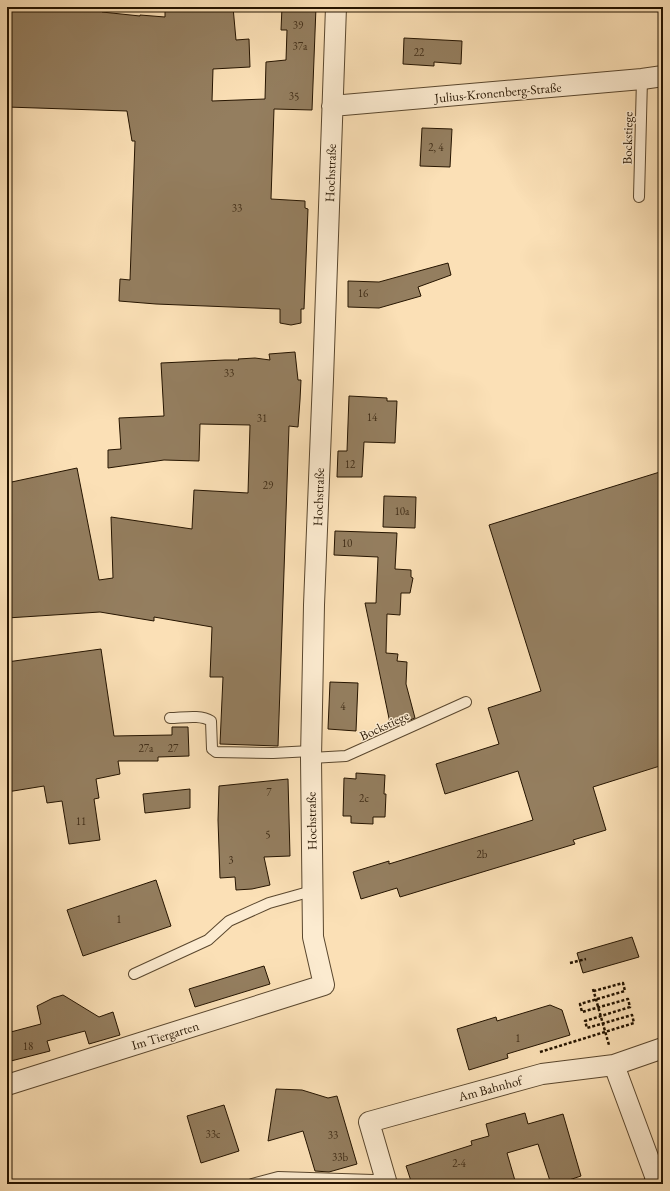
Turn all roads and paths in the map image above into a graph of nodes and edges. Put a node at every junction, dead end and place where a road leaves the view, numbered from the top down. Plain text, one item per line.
1 (336, 7) edge
2 (663, 76) edge
3 (642, 79) junction
4 (332, 106) junction
5 (639, 197) dead end
6 (466, 702) dead end
7 (170, 718) dead end
8 (311, 754) junction
9 (312, 891) junction
10 (586, 959) dead end
11 (570, 963) dead end
12 (134, 974) dead end
13 (324, 986) joint
14 (596, 999) junction
15 (598, 1007) junction
16 (601, 1016) junction
17 (603, 1024) junction
18 (663, 1048) edge
19 (614, 1065) junction
20 (7, 1085) edge
21 (379, 1181) edge
22 (658, 1183) edge
23 (252, 1184) edge

1 - 4 street, Hochstraße
2 - 3 street, Julius-Kronenberg-Straße
3 - 4 street, Julius-Kronenberg-Straße
3 - 5 lane, Bockstiege
4 - 8 street, Hochstraße
6 - 8 lane, Bockstiege
7 - 8 lane, Bockstiege
8 - 9 street, Hochstraße
9 - 12 lane
9 - 13 street, Hochstraße
10 - 11 path
13 - 20 street, Im Tiergarten
14 - 14 path
14 - 15 path
14 - 15 path
15 - 16 path
15 - 16 path
16 - 17 path
16 - 17 path
17 - 17 path
18 - 19 street, Am Bahnhof
19 - 21 street, Am Bahnhof
19 - 22 street
21 - 23 lane

